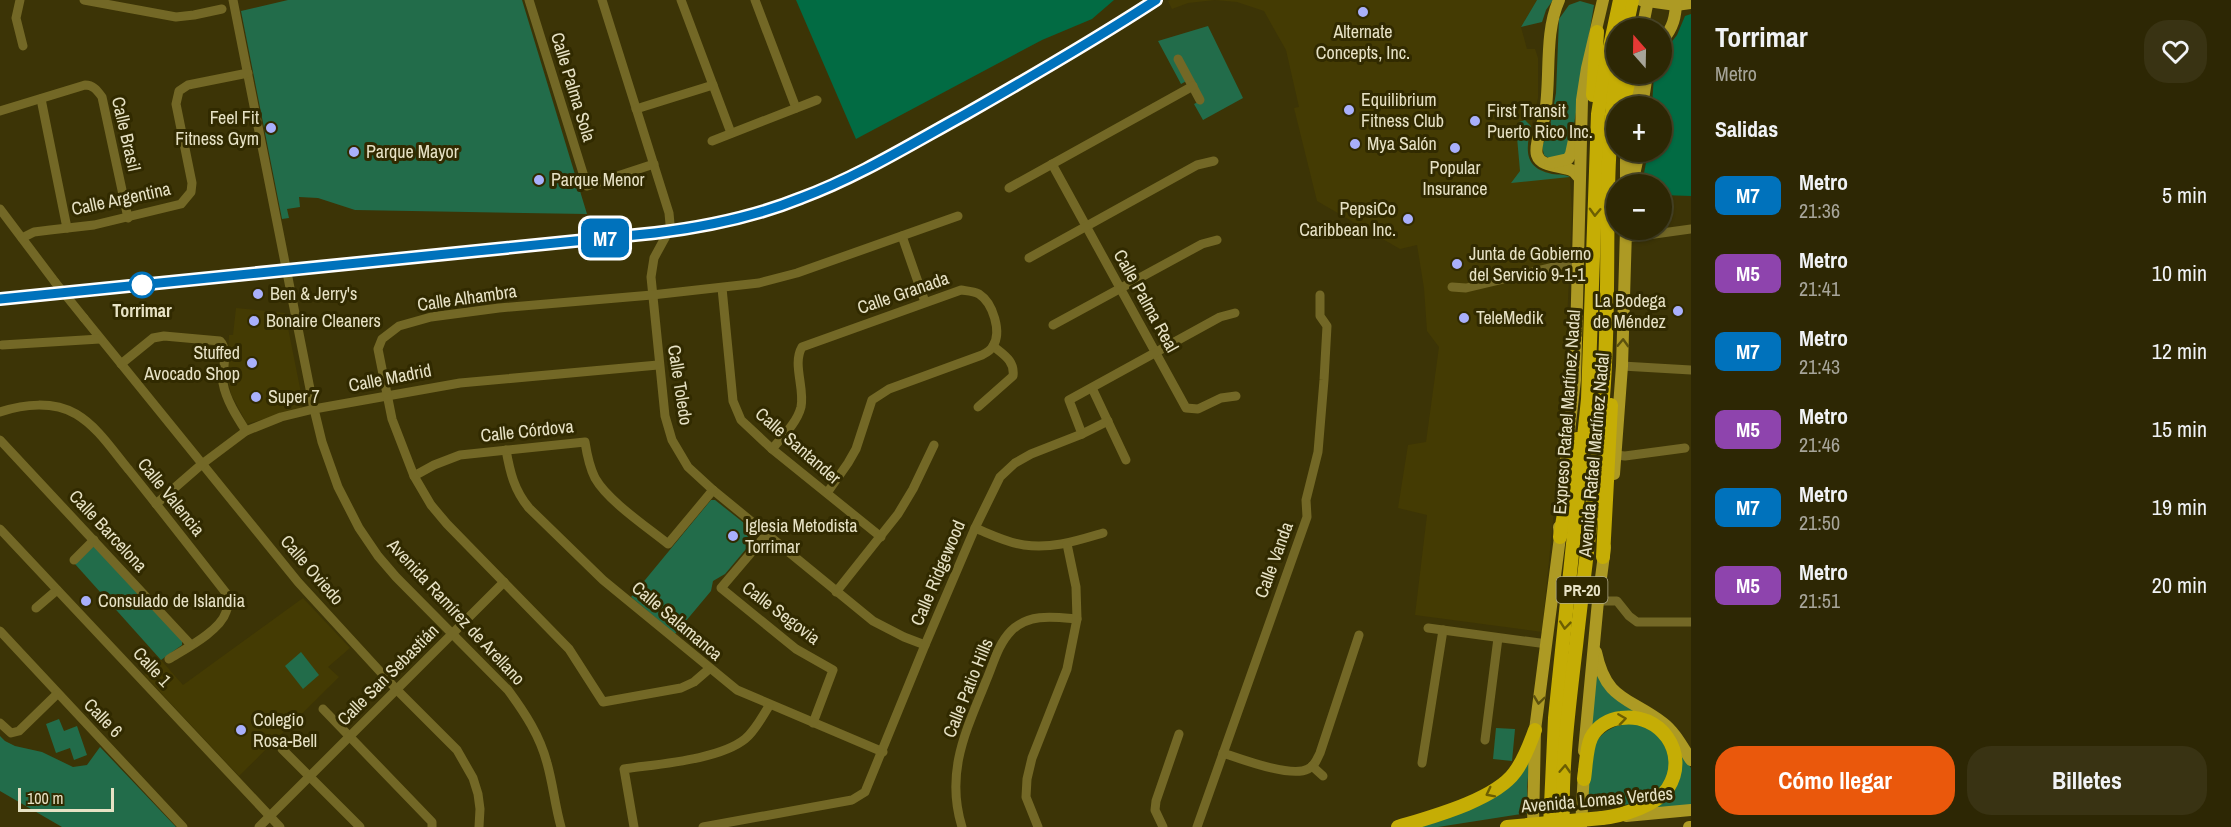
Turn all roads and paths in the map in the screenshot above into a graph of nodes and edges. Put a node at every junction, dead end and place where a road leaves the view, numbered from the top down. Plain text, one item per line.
1 (20, 0) edge
2 (84, 0) edge
3 (233, 0) edge
4 (529, 0) edge
5 (602, 0) edge
6 (681, 0) edge
7 (755, 0) edge
8 (1559, 0) edge
9 (1603, 0) edge
10 (1620, 0) edge
11 (1632, 0) edge
12 (1641, 0) edge
13 (1648, 0) edge
14 (95, 1) edge
15 (1676, 3) edge
16 (1691, 3) edge
17 (222, 9) dead end
18 (1618, 18) edge
19 (1628, 18) edge
20 (1644, 18) edge
21 (1672, 24) edge
22 (1597, 32) junction
23 (23, 46) dead end
24 (1178, 59) dead end
25 (248, 74) junction
26 (1611, 84) edge
27 (713, 86) junction
28 (1193, 86) junction
29 (41, 99) junction
30 (816, 100) dead end
31 (1200, 100) dead end
32 (1582, 100) junction
33 (796, 108) junction
34 (636, 109) junction
35 (0, 111) edge
36 (731, 133) junction
37 (712, 141) dead end
38 (1214, 161) dead end
39 (1613, 162) edge
40 (654, 164) junction
41 (1052, 164) junction
42 (1547, 164) junction
43 (1580, 178) junction
44 (1603, 185) junction
45 (1009, 188) dead end
46 (2, 214) edge
47 (958, 216) dead end
48 (128, 218) junction
49 (670, 224) dead end
50 (1086, 227) junction
51 (67, 228) junction
52 (1691, 229) edge
53 (1672, 230) edge
54 (666, 236) dead end
55 (902, 236) junction
56 (22, 238) junction
57 (1217, 240) dead end
58 (1626, 240) edge
59 (1029, 258) dead end
60 (1578, 261) junction
61 (1452, 287) dead end
62 (722, 288) junction
63 (1120, 289) junction
64 (652, 295) junction
65 (1320, 295) dead end
66 (925, 302) junction
67 (1235, 314) dead end
68 (1053, 325) dead end
69 (100, 339) junction
70 (2, 345) dead end
71 (993, 346) junction
72 (1606, 352) junction
73 (1156, 353) junction
74 (121, 364) junction
75 (658, 365) junction
76 (1622, 366) junction
77 (1691, 370) edge
78 (1092, 388) junction
79 (1236, 396) dead end
80 (387, 397) junction
81 (1588, 399) junction
82 (978, 407) dead end
83 (314, 409) junction
84 (0, 412) edge
85 (1108, 421) junction
86 (246, 431) junction
87 (1082, 434) junction
88 (0, 440) edge
89 (934, 445) dead end
90 (1685, 448) dead end
91 (772, 449) junction
92 (506, 450) junction
93 (1615, 455) junction
94 (1126, 460) dead end
95 (202, 464) junction
96 (414, 476) junction
97 (713, 490) junction
98 (827, 493) junction
99 (156, 504) junction
100 (975, 528) junction
101 (0, 529) edge
102 (1103, 533) dead end
103 (767, 534) junction
104 (881, 537) junction
105 (1560, 537) junction
106 (94, 540) junction
107 (1066, 544) junction
108 (1603, 557) junction
109 (74, 560) dead end
110 (504, 582) junction
111 (57, 590) junction
112 (836, 592) junction
113 (1598, 601) junction
114 (36, 608) dead end
115 (1077, 619) junction
116 (1691, 622) edge
117 (1428, 628) dead end
118 (1443, 630) junction
119 (0, 631) edge
120 (452, 634) junction
121 (1359, 635) dead end
122 (1497, 638) junction
123 (1594, 642) junction
124 (1547, 644) junction
125 (192, 645) junction
126 (925, 645) junction
127 (169, 658) dead end
128 (709, 669) junction
129 (397, 690) junction
130 (57, 694) junction
131 (769, 706) junction
132 (323, 709) dead end
133 (0, 723) edge
134 (813, 723) junction
135 (1535, 730) junction
136 (1179, 734) dead end
137 (350, 736) junction
138 (1485, 740) dead end
139 (282, 749) dead end
140 (883, 752) junction
141 (1223, 753) junction
142 (1691, 760) edge
143 (1422, 763) dead end
144 (1312, 766) junction
145 (1323, 776) dead end
146 (310, 777) junction
147 (1584, 779) junction
148 (1691, 810) edge
149 (270, 816) junction
150 (1606, 818) junction
151 (1161, 826) edge
152 (183, 827) edge
153 (259, 827) edge
154 (280, 827) edge
155 (360, 827) edge
156 (432, 827) edge
157 (479, 827) edge
158 (561, 827) edge
159 (634, 827) edge
160 (703, 827) edge
161 (962, 827) edge
162 (1038, 827) edge
163 (1197, 827) edge
164 (1398, 827) edge
165 (1507, 827) edge
166 (1533, 827) edge
167 (1550, 827) edge
168 (1563, 827) edge
169 (1581, 827) edge

1 - 23 street
2 - 14 street
3 - 25 street, Avenida Ramírez de Arellano
4 - 40 street, Calle Palma Sola
5 - 34 street
6 - 27 street
7 - 33 street
8 - 42 main road
9 - 22 main road
10 - 18 highway, Expreso Rafael Martínez Nadal / PR-20
11 - 19 highway
12 - 15 main road
13 - 20 main road, bridge
14 - 17 street
15 - 16 main road
15 - 21 main road
22 - 32 main road
22 - 44 highway
24 - 28 street
25 - 48 street, Calle Argentina
25 - 83 street, Avenida Ramírez de Arellano
26 - 44 highway, Expreso Rafael Martínez Nadal / PR-20
27 - 34 street
27 - 36 street
28 - 31 street
28 - 41 street
29 - 35 street, Calle Brasil
29 - 48 street, Calle Brasil
29 - 51 street
30 - 33 street
32 - 42 main road
32 - 43 main road
33 - 36 street
34 - 40 street
36 - 37 street
38 - 50 street
39 - 44 highway
40 - 49 street
41 - 45 street
41 - 50 street, Calle Palma Real
42 - 43 main road
43 - 60 main road, Avenida Rafael Martínez Nadal
44 - 72 highway, Expreso Rafael Martínez Nadal / PR-20
44 -> 81 highway, Expreso Rafael Martínez Nadal / PR-20
46 - 56 street, Calle Oviedo
47 - 55 street, Calle Alhambra
48 - 51 street, Calle Argentina
50 - 59 street
50 - 63 street, Calle Palma Real
51 - 56 street, Calle Argentina
52 - 53 street
54 - 64 street, Calle Toledo
55 - 62 street, Calle Alhambra
55 - 66 street
56 - 69 street, Calle Oviedo, bridge
57 - 63 street
76 -> 58 main road, Avenida Rafael Martínez Nadal
60 - 61 street
60 - 105 main road, Avenida Rafael Martínez Nadal
62 - 64 street, Calle Alhambra
62 - 91 street, Calle Santander
63 - 68 street
63 - 73 street, Calle Palma Real
64 - 75 street, Calle Toledo
64 - 80 street, Calle Alhambra
65 - 141 street, Calle Vanda
66 - 71 street, Calle Granada
66 - 91 street, Calle Granada
67 - 73 street
69 - 70 street
69 - 74 street, Calle Oviedo
71 - 82 street
71 - 98 street
72 - 108 highway
168 -> 72 highway, Expreso Rafael Martínez Nadal / PR-20
73 - 78 street
73 - 79 street, Calle Palma Real
74 - 86 street
74 - 95 street, Calle Oviedo
75 - 80 street, Calle Madrid
75 - 97 street, Calle Toledo
76 - 77 street
76 - 93 main road, Avenida Rafael Martínez Nadal
78 - 85 street
78 - 87 street
80 - 83 street, Calle Madrid
80 - 96 street, Calle Alhambra
81 - 105 highway
81 -> 167 highway, Expreso Rafael Martínez Nadal / PR-20
83 - 86 street, Calle Madrid
83 - 120 street, Avenida Ramírez de Arellano
84 - 99 street, Calle Valencia
85 - 87 street, Calle Ridgewood
85 - 94 street
86 - 95 street, Calle Madrid
87 - 100 street, Calle Ridgewood
88 - 106 street, Calle Barcelona
89 - 104 street
90 - 93 street
91 - 98 street, Calle Santander
92 - 96 street, Calle Córdova
92 - 97 street, Calle Córdova
92 - 128 street, Calle Salamanca
93 - 108 main road, Avenida Rafael Martínez Nadal
95 - 99 street, Calle Madrid
95 - 129 street, Calle Oviedo
96 - 110 street, Calle Alhambra
97 - 103 street, Calle Toledo
98 - 104 street, Calle Santander
99 - 125 street, Calle Valencia
100 - 107 street
100 - 126 street, Calle Ridgewood
101 - 111 street, Calle 1
102 - 107 street
103 - 112 street, Calle Toledo
103 - 134 street, Calle Segovia
104 - 112 street
105 - 124 main road, Avenida Rafael Martínez Nadal
106 - 109 street
106 - 125 street, Calle Barcelona
107 - 115 street
108 - 113 main road, Avenida Rafael Martínez Nadal
110 - 120 street, Calle San Sebastián
110 - 128 street, Calle Alhambra
111 - 114 street
111 - 149 street, Calle 1
112 - 126 street, Calle Toledo
113 - 116 street
113 - 123 main road, Avenida Rafael Martínez Nadal
115 - 161 street, Calle Patio Hills
115 - 162 street
117 - 118 street
118 - 122 street
118 - 143 street
119 - 130 street, Calle 6
120 - 129 street, Calle San Sebastián
120 - 158 street, Avenida Ramírez de Arellano
121 - 144 street
122 - 124 street
122 - 138 street
123 - 142 main road
123 - 147 main road, Avenida Rafael Martínez Nadal
124 -> 135 main road, Avenida Rafael Martínez Nadal
125 - 127 street, Calle Valencia
126 - 140 street, Calle Ridgewood
128 - 131 street, Calle Salamanca
129 - 137 street, Calle San Sebastián
129 - 157 street, Calle Oviedo
130 - 133 street
130 - 152 street, Calle 6
131 - 134 street, Calle Salamanca
131 - 159 street
132 - 137 street
134 - 140 street, Calle Salamanca
135 -> 164 highway
135 - 166 main road, Avenida Rafael Martínez Nadal
136 - 151 street
137 - 146 street, Calle San Sebastián
137 - 156 street
139 - 146 street
140 - 160 street, Calle Ridgewood
141 - 144 street
141 - 163 street, Calle Vanda
144 - 145 street
146 - 149 street, Calle San Sebastián
146 - 155 street
147 -> 150 highway
147 - 169 main road, Avenida Rafael Martínez Nadal
148 - 150 main road, Avenida Lomas Verdes
149 - 153 street
149 - 154 street, Calle 1
150 - 165 highway, Avenida Lomas Verdes, bridge

